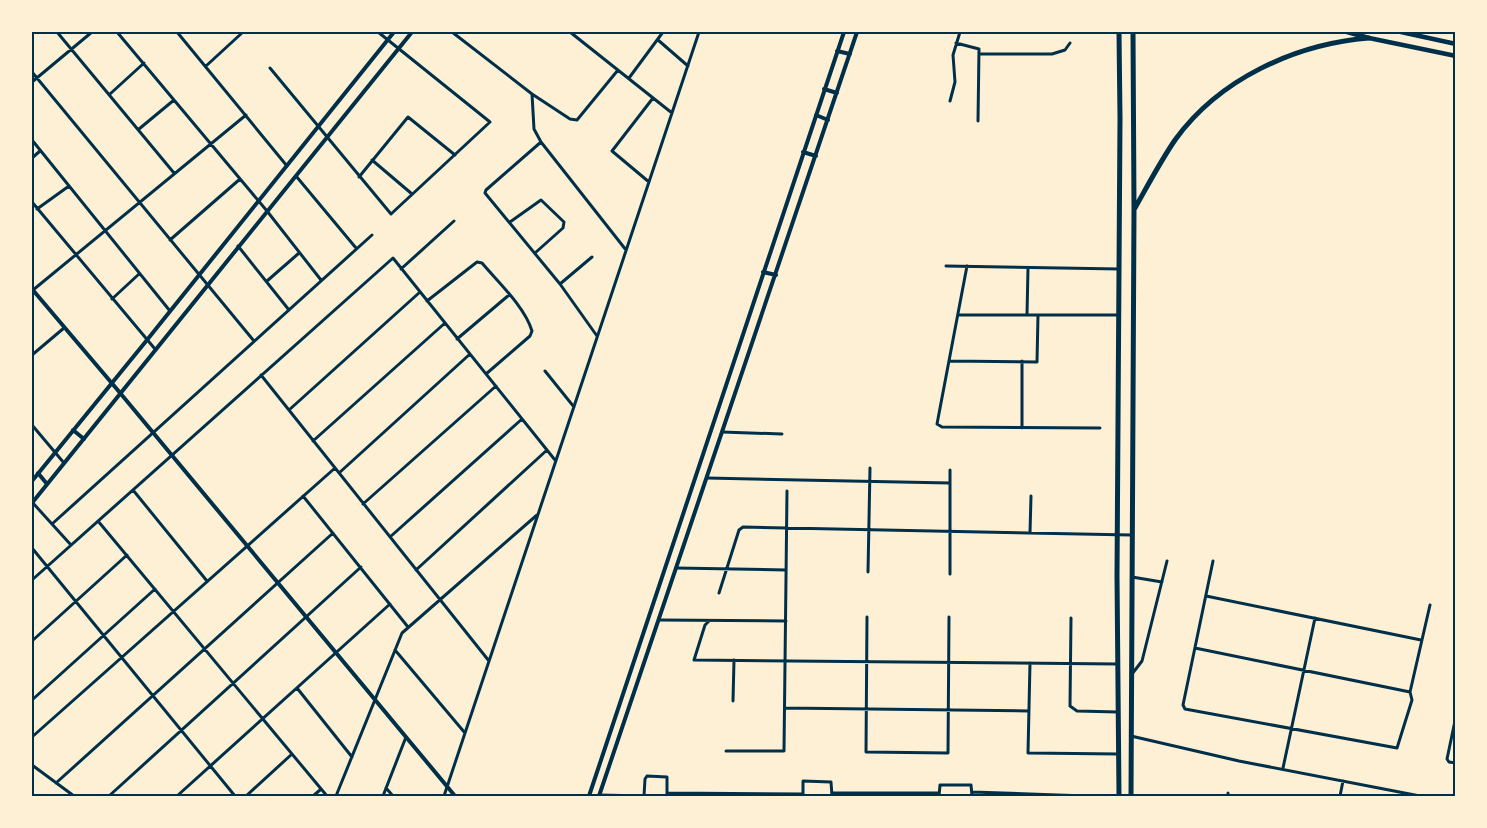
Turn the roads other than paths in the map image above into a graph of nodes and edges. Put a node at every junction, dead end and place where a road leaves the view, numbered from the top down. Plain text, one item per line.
1 (57, 32) edge
2 (92, 32) edge
3 (117, 32) edge
4 (177, 32) edge
5 (243, 32) edge
6 (378, 32) edge
7 (394, 32) edge
8 (412, 32) edge
9 (452, 32) edge
10 (570, 32) edge
11 (663, 32) edge
12 (699, 32) edge
13 (844, 32) edge
14 (857, 32) edge
15 (960, 32) edge
16 (1119, 32) edge
17 (1133, 32) edge
18 (1347, 32) edge
19 (1401, 32) edge
20 (238, 33) edge
21 (1369, 38) junction
22 (388, 39) junction
23 (658, 40) junction
24 (1070, 43) dead end
25 (956, 44) junction
26 (1455, 44) edge
27 (71, 49) junction
28 (400, 49) junction
29 (837, 51) junction
30 (850, 54) junction
31 (979, 54) junction
32 (1455, 56) edge
33 (144, 63) junction
34 (206, 66) junction
35 (688, 66) junction
36 (270, 68) dead end
37 (618, 70) junction
38 (32, 72) edge
39 (36, 78) junction
40 (629, 78) junction
41 (32, 82) edge
42 (824, 89) junction
43 (837, 93) junction
44 (110, 94) junction
45 (532, 94) junction
46 (653, 98) junction
47 (174, 100) junction
48 (950, 101) dead end
49 (673, 113) junction
50 (246, 115) junction
51 (816, 115) junction
52 (1120, 118) junction
53 (1134, 118) junction
54 (828, 120) junction
55 (978, 121) dead end
56 (317, 126) junction
57 (139, 129) junction
58 (327, 138) junction
59 (32, 140) edge
60 (541, 142) junction
61 (211, 144) junction
62 (40, 151) junction
63 (803, 152) junction
64 (455, 155) junction
65 (816, 156) junction
66 (32, 158) edge
67 (372, 160) junction
68 (287, 166) junction
69 (175, 173) junction
70 (296, 176) junction
71 (359, 177) junction
72 (240, 179) junction
73 (649, 182) junction
74 (69, 186) junction
75 (412, 194) junction
76 (259, 201) junction
77 (32, 202) edge
78 (139, 203) junction
79 (37, 209) junction
80 (1134, 209) junction
81 (267, 211) junction
82 (454, 221) dead end
83 (510, 222) junction
84 (105, 231) junction
85 (372, 235) dead end
86 (170, 240) junction
87 (238, 246) junction
88 (356, 249) junction
89 (626, 250) junction
90 (299, 253) junction
91 (535, 253) junction
92 (75, 255) junction
93 (591, 257) dead end
94 (946, 266) dead end
95 (967, 266) junction
96 (1028, 268) junction
97 (401, 269) junction
98 (1119, 269) junction
99 (763, 272) junction
100 (139, 274) junction
101 (199, 275) junction
102 (776, 275) junction
103 (321, 280) junction
104 (267, 282) junction
105 (560, 284) junction
106 (1119, 284) junction
107 (1133, 284) junction
108 (207, 285) junction
109 (32, 290) edge
110 (420, 292) junction
111 (510, 295) junction
112 (112, 299) junction
113 (427, 301) junction
114 (289, 310) junction
115 (170, 311) junction
116 (958, 315) junction
117 (1027, 315) junction
118 (1038, 315) junction
119 (1118, 315) junction
120 (445, 323) junction
121 (64, 328) junction
122 (597, 336) junction
123 (458, 339) junction
124 (147, 340) junction
125 (254, 341) junction
126 (155, 349) junction
127 (470, 354) junction
128 (32, 355) edge
129 (949, 361) junction
130 (1022, 361) junction
131 (545, 371) dead end
132 (486, 374) junction
133 (261, 375) junction
134 (112, 383) junction
135 (496, 386) junction
136 (726, 388) junction
137 (736, 391) junction
138 (121, 394) junction
139 (574, 407) junction
140 (289, 410) junction
141 (522, 419) junction
142 (32, 425) edge
143 (1022, 428) junction
144 (1100, 428) dead end
145 (73, 430) junction
146 (722, 432) junction
147 (153, 433) junction
148 (782, 434) dead end
149 (84, 439) junction
150 (313, 441) junction
151 (547, 450) junction
152 (54, 452) junction
153 (171, 455) junction
154 (555, 460) junction
155 (64, 463) junction
156 (335, 468) junction
157 (870, 468) dead end
158 (950, 470) dead end
159 (38, 473) junction
160 (339, 473) junction
161 (707, 478) junction
162 (32, 481) edge
163 (870, 482) junction
164 (47, 483) junction
165 (950, 483) junction
166 (133, 490) junction
167 (788, 491) dead end
168 (303, 496) junction
169 (1031, 496) dead end
170 (32, 502) edge
171 (363, 504) junction
172 (538, 514) junction
173 (98, 520) junction
174 (52, 524) junction
175 (787, 529) junction
176 (869, 530) junction
177 (950, 532) junction
178 (333, 533) junction
179 (1030, 533) junction
180 (1118, 534) junction
181 (1131, 535) junction
182 (390, 537) junction
183 (71, 545) junction
184 (247, 545) junction
185 (32, 548) edge
186 (127, 555) junction
187 (1167, 561) dead end
188 (1213, 561) dead end
189 (47, 567) junction
190 (361, 567) junction
191 (676, 568) junction
192 (727, 569) junction
193 (416, 570) junction
194 (786, 570) junction
195 (868, 572) dead end
196 (950, 574) dead end
197 (1131, 577) junction
198 (32, 580) edge
199 (207, 581) junction
200 (278, 582) junction
201 (1162, 582) junction
202 (155, 589) junction
203 (719, 593) dead end
204 (1206, 596) junction
205 (441, 601) junction
206 (75, 602) junction
207 (390, 604) junction
208 (1430, 605) dead end
209 (173, 611) junction
210 (306, 617) junction
211 (867, 617) dead end
212 (949, 617) dead end
213 (1071, 618) dead end
214 (1315, 618) junction
215 (658, 620) junction
216 (709, 621) junction
217 (786, 621) junction
218 (408, 627) junction
219 (644, 635) junction
220 (103, 636) junction
221 (652, 639) junction
222 (1421, 640) junction
223 (32, 641) edge
224 (1196, 648) junction
225 (205, 649) junction
226 (394, 650) junction
227 (335, 653) junction
228 (121, 658) junction
229 (734, 660) junction
230 (785, 660) junction
231 (489, 661) junction
232 (867, 661) junction
233 (949, 662) junction
234 (1030, 663) junction
235 (1071, 663) junction
236 (1118, 664) junction
237 (1303, 670) junction
238 (1131, 675) junction
239 (233, 684) junction
240 (297, 688) junction
241 (1410, 692) junction
242 (153, 696) junction
243 (32, 700) edge
244 (375, 700) junction
245 (733, 701) dead end
246 (785, 708) junction
247 (867, 708) junction
248 (948, 709) junction
249 (1029, 711) junction
250 (1118, 712) junction
251 (1455, 716) edge
252 (263, 719) junction
253 (1291, 730) junction
254 (181, 731) junction
255 (465, 733) junction
256 (1131, 736) junction
257 (32, 737) edge
258 (406, 737) junction
259 (726, 751) dead end
260 (292, 754) junction
261 (1119, 754) junction
262 (352, 757) junction
263 (1455, 763) edge
264 (32, 765) edge
265 (210, 766) junction
266 (1282, 769) junction
267 (1343, 781) junction
268 (56, 783) junction
269 (447, 786) junction
270 (386, 788) junction
271 (321, 789) junction
272 (972, 794) edge
273 (667, 795) edge
274 (803, 795) edge
275 (832, 795) edge
276 (939, 795) edge
277 (74, 796) edge
278 (110, 796) edge
279 (177, 796) edge
280 (235, 796) edge
281 (246, 796) edge
282 (313, 796) edge
283 (327, 796) edge
284 (336, 796) edge
285 (383, 796) edge
286 (393, 796) edge
287 (444, 796) edge
288 (455, 796) edge
289 (589, 796) edge
290 (599, 796) edge
291 (645, 796) edge
292 (1086, 796) edge
293 (1119, 796) edge
294 (1131, 796) edge
295 (1340, 796) edge
296 (1420, 796) edge

1 - 27 street
2 - 27 street
3 - 33 street
4 - 34 street
5 - 20 street
6 - 22 street
7 - 22 street
8 - 28 street
9 - 45 street
10 - 37 street
11 - 23 street
12 - 35 street
13 - 29 street
14 - 30 street
15 - 25 street
16 - 52 main road
17 - 53 main road
18 - 21 main road
19 - 26 main road
20 - 34 street
21 - 32 main road
21 - 80 main road
22 - 28 street
22 - 56 street
23 - 35 street
23 - 40 street
24 - 31 street
25 - 31 street
25 - 48 street
27 - 39 street
27 - 44 street
28 - 58 street
28 - 64 street
29 - 30 street
29 - 42 street
30 - 43 street
31 - 55 street
33 - 44 street
33 - 47 street
34 - 50 street
35 - 49 street
36 - 56 street
37 - 40 street
37 - 45 street
38 - 39 street
39 - 41 street
39 - 78 street
40 - 46 street
42 - 43 street
42 - 51 street
43 - 54 street
44 - 57 street
45 - 60 street
46 - 49 street
46 - 73 street
47 - 57 street
47 - 61 street
49 - 73 street
50 - 61 street
50 - 68 street
51 - 54 street
51 - 63 street
52 - 53 main road
52 - 98 main road
53 - 80 main road
54 - 65 street
56 - 58 street
56 - 68 street
57 - 69 street
58 - 70 street
58 - 71 street
59 - 62 street
60 - 83 street
60 - 89 street
61 - 69 street
61 - 72 street
62 - 66 street
62 - 74 street
63 - 65 street
63 - 99 street
64 - 67 street
64 - 75 street
65 - 102 street
67 - 71 street
67 - 75 street
68 - 76 street
69 - 78 street
70 - 81 street
70 - 88 street
71 - 75 street
72 - 76 street
72 - 86 street
73 - 89 street
74 - 79 street
74 - 84 street
76 - 81 street
76 - 101 street
77 - 79 street
78 - 84 street
78 - 86 street
79 - 92 street
80 - 107 main road
81 - 87 street
81 - 90 street
82 - 97 street
83 - 91 street
83 - 91 street
84 - 92 street
84 - 100 street
85 - 88 street
86 - 101 street
87 - 104 street
87 - 108 street
88 - 103 street
89 - 122 street
90 - 103 street
90 - 104 street
91 - 105 street
92 - 109 street
92 - 112 street
93 - 105 street
94 - 95 street
95 - 96 street
95 - 116 street
96 - 98 street
96 - 117 street
97 - 110 street
97 - 133 street
98 - 106 main road
99 - 102 street
99 - 136 street
100 - 112 street
100 - 115 street
101 - 108 street
101 - 115 street
102 - 137 street
103 - 114 street
104 - 114 street
105 - 122 street
106 - 107 main road
106 - 119 main road
107 - 181 main road
108 - 125 street
108 - 126 street
109 - 121 street
110 - 113 street
110 - 140 street
111 - 113 street
111 - 123 street
111 - 132 street
112 - 124 street
113 - 120 street
114 - 125 street
115 - 124 street
116 - 117 street
116 - 129 street
117 - 118 street
118 - 119 street
118 - 130 street
119 - 180 main road
120 - 123 street
120 - 150 street
121 - 128 street
121 - 134 street
122 - 139 street
123 - 127 street
124 - 126 street
124 - 134 street
125 - 147 street
126 - 138 street
127 - 132 street
127 - 160 street
129 - 130 street
129 - 143 street
130 - 143 street
131 - 139 street
132 - 135 street
133 - 140 street
133 - 153 street
134 - 138 street
134 - 145 street
135 - 141 street
135 - 171 street
136 - 137 street
136 - 219 street
137 - 146 street
138 - 147 street
138 - 149 street
139 - 154 street
140 - 150 street
141 - 151 street
141 - 182 street
142 - 152 street
143 - 144 street
145 - 149 street
145 - 152 street
146 - 148 street
146 - 161 street
147 - 153 street
147 - 174 street
149 - 155 street
150 - 156 street
151 - 154 street
151 - 193 street
152 - 155 street
152 - 159 street
153 - 166 street
153 - 184 street
154 - 172 street
155 - 164 street
156 - 160 street
156 - 168 street
157 - 163 street
158 - 165 street
159 - 162 street
159 - 164 street
160 - 171 street
161 - 163 street
161 - 191 street
163 - 165 street
163 - 176 street
164 - 170 street
165 - 177 street
166 - 173 street
166 - 199 street
167 - 175 street
168 - 178 street
168 - 184 street
169 - 179 street
170 - 174 street
171 - 182 street
172 - 205 street
172 - 231 street
173 - 183 street
173 - 186 street
174 - 183 street
175 - 176 street
175 - 192 street
175 - 194 street
176 - 177 street
176 - 195 street
177 - 179 street
177 - 196 street
178 - 190 street
178 - 200 street
179 - 180 street
180 - 181 street
180 - 236 main road
181 - 197 main road
182 - 193 street
183 - 189 street
184 - 199 street
184 - 200 street
185 - 189 street
186 - 202 street
186 - 206 street
187 - 201 street
188 - 204 street
189 - 198 street
189 - 206 street
190 - 207 street
190 - 210 street
191 - 192 street
191 - 215 street
192 - 194 street
192 - 203 street
193 - 205 street
194 - 217 street
197 - 201 street
197 - 238 main road
199 - 209 street
200 - 210 street
200 - 225 street
201 - 238 street
202 - 209 street
202 - 220 street
204 - 214 street
204 - 224 street
205 - 218 street
205 - 231 street
206 - 220 street
206 - 223 street
207 - 218 street
207 - 227 street
208 - 222 street
209 - 225 street
209 - 228 street
210 - 227 street
210 - 239 street
211 - 232 street
212 - 233 street
213 - 235 street
214 - 222 street
214 - 237 street
215 - 216 street
215 - 221 street
216 - 217 street
216 - 229 street
217 - 230 street
218 - 226 street
219 - 221 street
219 - 289 street
220 - 228 street
220 - 243 street
221 - 290 street
222 - 241 street
224 - 237 street
224 - 253 street
225 - 239 street
225 - 242 street
226 - 244 street
226 - 255 street
227 - 240 street
227 - 244 street
228 - 242 street
228 - 257 street
229 - 230 street
229 - 245 street
230 - 232 street
230 - 246 street
231 - 255 street
232 - 233 street
232 - 247 street
233 - 234 street
233 - 248 street
234 - 235 street
234 - 249 street
235 - 236 street
235 - 250 street
236 - 250 main road
237 - 241 street
237 - 253 street
238 - 256 main road
239 - 252 street
239 - 254 street
240 - 252 street
240 - 262 street
241 - 253 street
242 - 254 street
242 - 268 street
244 - 258 street
244 - 262 street
246 - 247 street
246 - 259 street
247 - 248 street
247 - 248 street
248 - 249 street
249 - 261 street
250 - 261 main road
251 - 263 street
252 - 260 street
252 - 265 street
253 - 266 street
254 - 265 street
254 - 278 street
255 - 269 street
256 - 266 street
256 - 294 main road
258 - 269 street
258 - 270 street
260 - 271 street
260 - 281 street
261 - 293 main road
262 - 284 street
264 - 268 street
265 - 279 street
265 - 280 street
266 - 267 street
267 - 295 street
267 - 296 street
268 - 277 street
269 - 287 street
269 - 288 street
270 - 285 street
270 - 286 street
271 - 282 street
271 - 283 street
272 - 276 street
272 - 292 street
273 - 274 street
273 - 291 street
274 - 275 street
275 - 276 street
290 - 291 street

